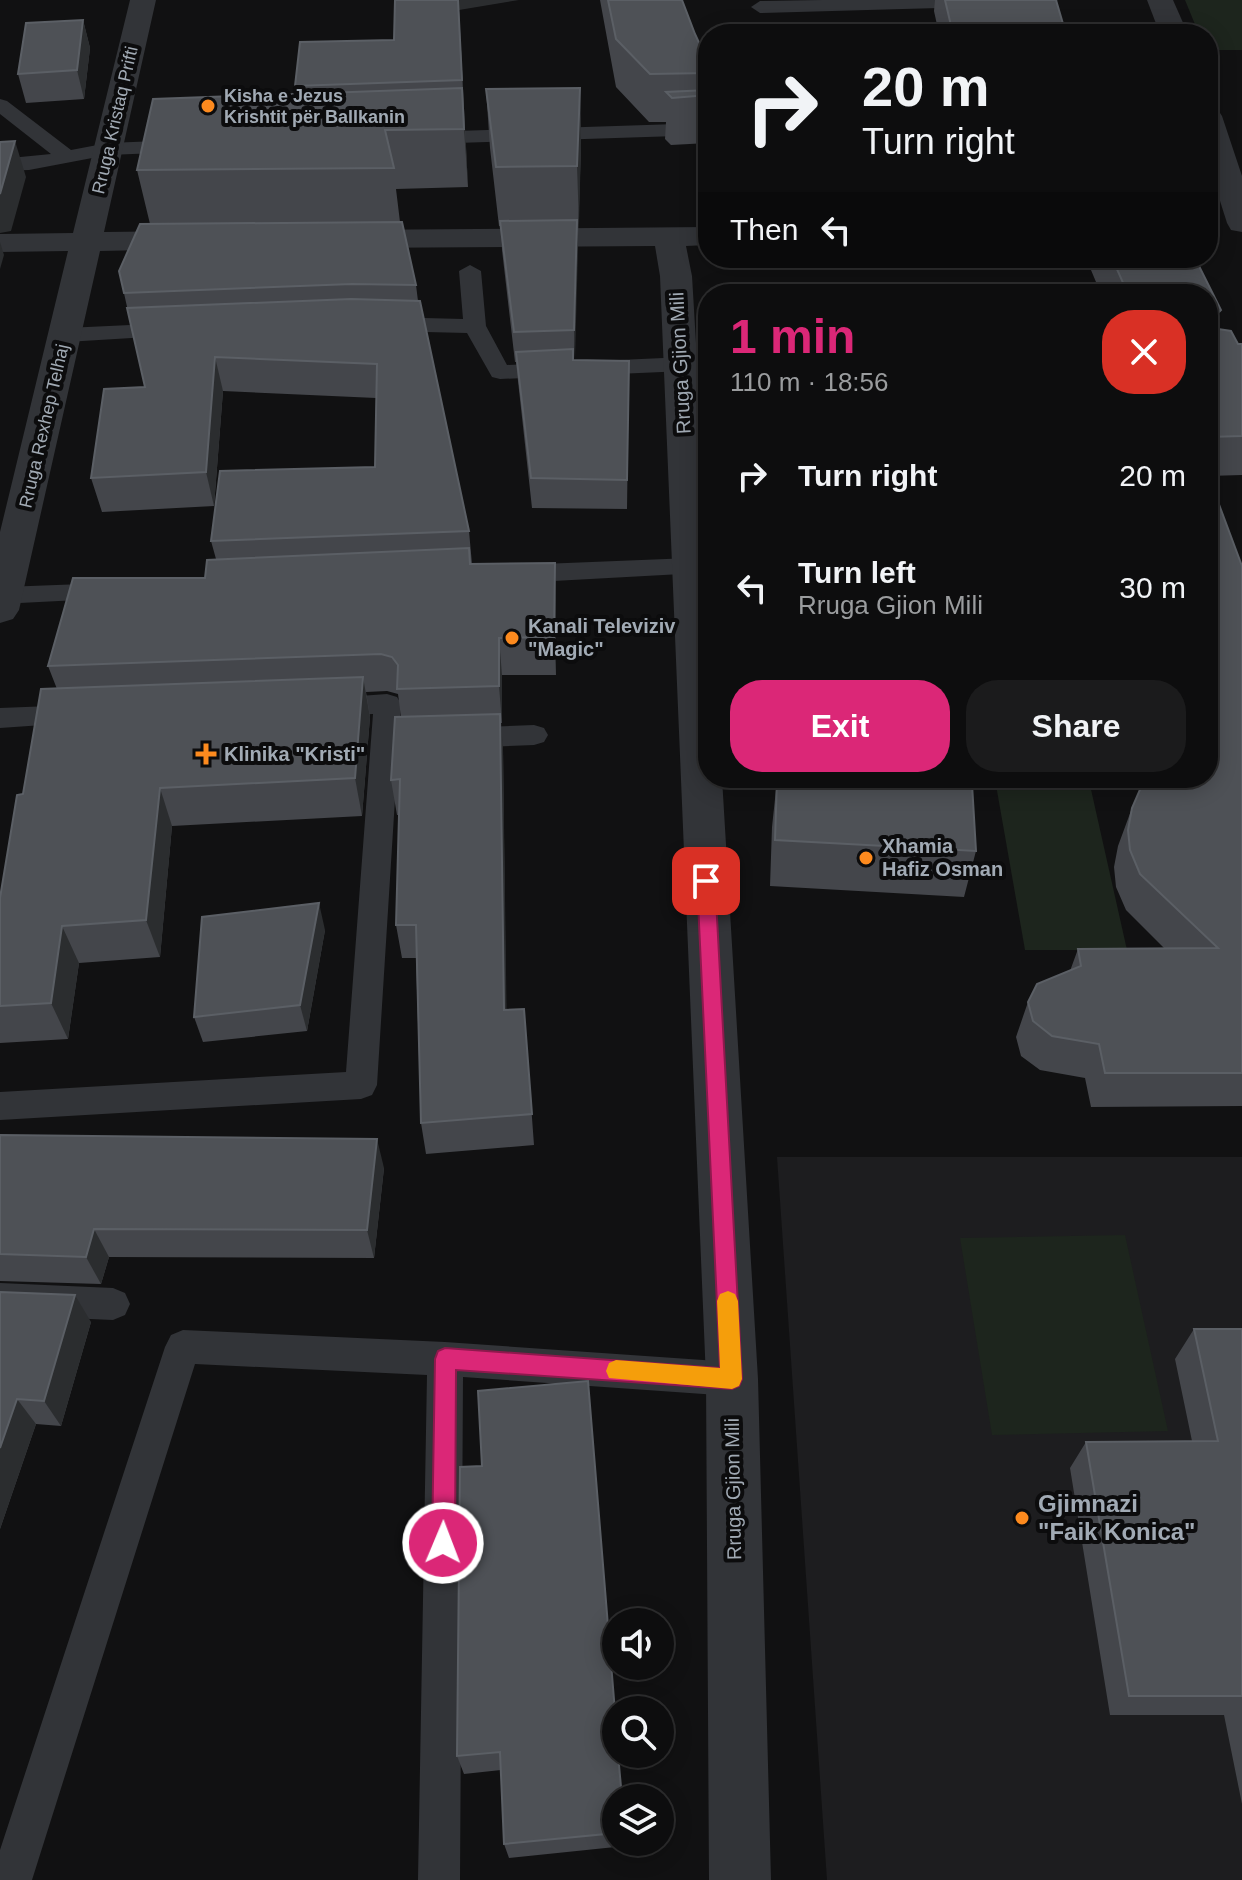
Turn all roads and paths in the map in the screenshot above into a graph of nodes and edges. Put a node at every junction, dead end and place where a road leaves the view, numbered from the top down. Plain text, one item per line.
1 (143, 0) edge
2 (1049, 0) edge
3 (1160, 0) edge
4 (760, 9) edge
5 (1170, 24) edge
6 (0, 105) edge
7 (698, 129) edge
8 (408, 138) edge
9 (202, 145) edge
10 (108, 149) junction
11 (68, 157) junction
12 (1218, 162) edge
13 (0, 165) edge
14 (1234, 229) edge
15 (689, 236) edge
16 (318, 239) edge
17 (225, 240) edge
18 (86, 241) junction
19 (0, 243) edge
20 (470, 271) dead end
21 (356, 323) edge
22 (475, 326) junction
23 (199, 329) edge
24 (66, 335) junction
25 (694, 363) edge
26 (697, 492) edge
27 (14, 499) edge
28 (691, 567) junction
29 (487, 575) edge
30 (127, 591) edge
31 (2, 603) edge
32 (698, 618) edge
33 (294, 707) edge
34 (108, 714) edge
35 (0, 718) edge
36 (534, 735) dead end
37 (408, 739) junction
38 (707, 788) edge
39 (0, 1106) edge
40 (0, 1299) edge
41 (113, 1304) dead end
42 (445, 1359) junction
43 (732, 1379) junction
44 (11, 1880) edge
45 (439, 1880) edge
46 (740, 1880) edge

1 - 10 street, Rruga Kristaq Prifti
2 - 4 lane
3 - 5 street
6 - 11 lane
7 - 8 lane
9 - 10 lane
10 - 11 lane
10 - 18 street, Rruga Kristaq Prifti
11 - 13 lane
12 - 14 street
15 - 16 street
15 - 25 street, Rruga Gjion Mili
17 - 18 street
18 - 19 street
18 - 24 street, Rruga Rexhep Telhaj
20 - 22 lane
21 - 22 lane
22 - 25 lane
23 - 24 lane
24 - 27 street, Rruga Rexhep Telhaj
25 - 26 street, Rruga Gjion Mili
26 - 28 street, Rruga Gjion Mili
27 - 31 street, Rruga Rexhep Telhaj
28 - 29 lane
28 - 32 street, Rruga Gjion Mili
30 - 31 lane
33 - 37 lane
34 - 35 lane
36 - 37 lane
37 - 39 lane
38 - 43 street, Rruga Gjion Mili
40 - 41 lane
42 - 43 lane
42 - 44 lane
42 - 45 lane
43 - 46 street, Rruga Gjion Mili

